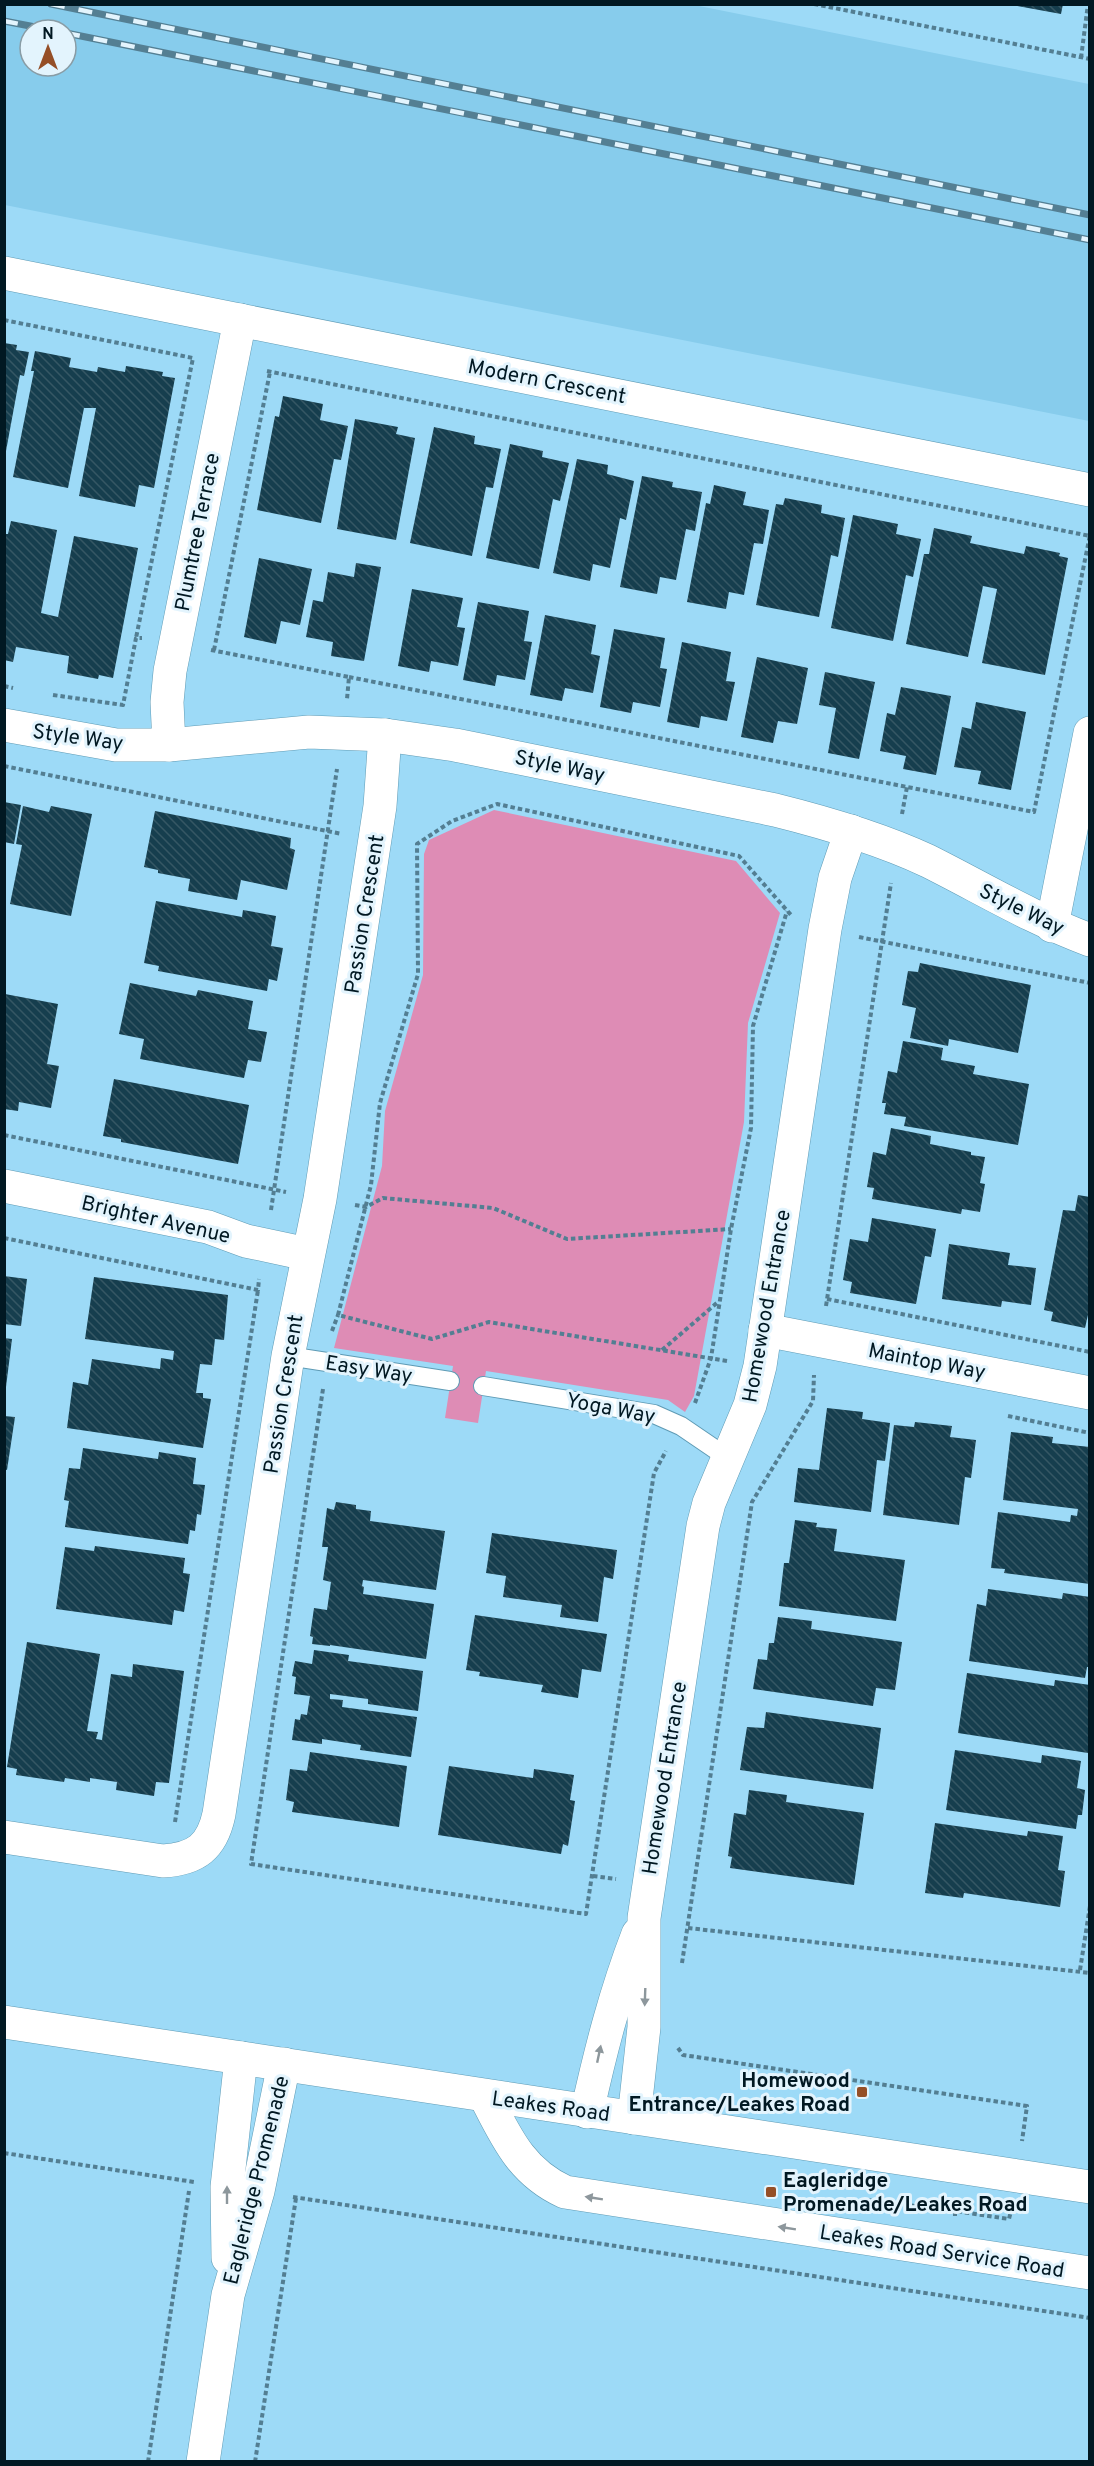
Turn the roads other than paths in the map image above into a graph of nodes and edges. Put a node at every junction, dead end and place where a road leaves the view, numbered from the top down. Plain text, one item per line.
1 (4, 273) edge
2 (240, 320) junction
3 (1089, 490) edge
4 (4, 725) edge
5 (1089, 733) edge
6 (386, 735) junction
7 (169, 744) junction
8 (851, 831) junction
9 (1052, 926) junction
10 (1089, 940) edge
11 (4, 1186) edge
12 (308, 1254) junction
13 (765, 1330) junction
14 (288, 1356) junction
15 (450, 1381) dead end
16 (483, 1386) dead end
17 (1089, 1393) edge
18 (728, 1458) junction
19 (4, 1837) edge
20 (644, 1918) junction
21 (7, 2024) edge
22 (241, 2058) junction
23 (284, 2064) junction
24 (485, 2096) junction
25 (587, 2112) junction
26 (634, 2118) junction
27 (1089, 2187) edge
28 (242, 2189) junction
29 (1089, 2274) edge
30 (203, 2462) edge

1 - 2 street, Modern Crescent
2 - 3 street, Modern Crescent
2 - 7 street, Plumtree Terrace
4 - 7 street, Style Way
5 - 9 street
6 - 7 street, Style Way
6 - 8 street, Style Way
6 - 12 street, Passion Crescent
8 - 9 street, Style Way
8 - 13 street, Homewood Entrance
9 - 10 street, Style Way
11 - 12 street, Brighter Avenue
12 - 14 street, Passion Crescent
13 - 17 street, Maintop Way
13 - 18 street, Homewood Entrance
14 - 15 lane, Easy Way
14 - 19 street, Passion Crescent
16 - 18 lane, Yoga Way
18 - 20 street, Homewood Entrance
25 -> 20 street, Homewood Entrance
20 -> 26 street, Homewood Entrance
21 - 22 street, Leakes Road
22 - 23 street, Leakes Road
22 - 28 street, Eagleridge Promenade
23 - 24 street, Leakes Road
23 - 28 street, Eagleridge Promenade
24 - 25 street, Leakes Road
29 -> 24 street, Leakes Road Service Road
25 - 26 street, Leakes Road
26 - 27 street, Leakes Road
28 - 30 street, Eagleridge Promenade

